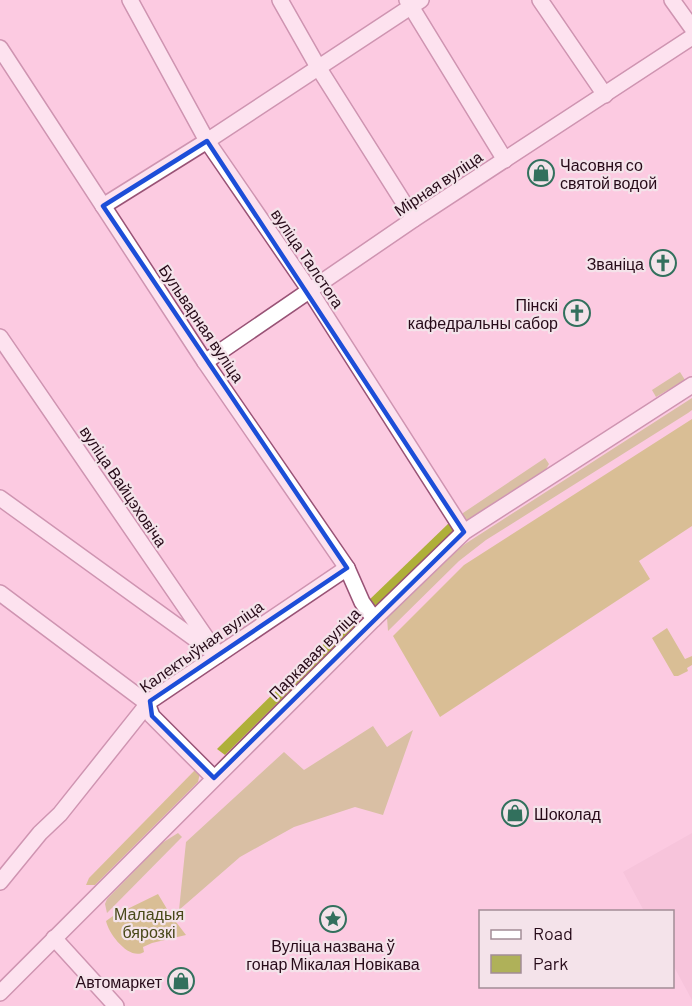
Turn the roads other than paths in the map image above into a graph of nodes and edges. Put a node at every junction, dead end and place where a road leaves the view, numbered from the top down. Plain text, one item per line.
1 (130, 0) edge
2 (280, 0) edge
3 (540, 0) edge
4 (672, 0) edge
5 (413, 2) edge
6 (692, 28) edge
7 (692, 37) edge
8 (0, 48) edge
9 (318, 67) junction
10 (605, 95) junction
11 (207, 141) junction
12 (505, 159) junction
13 (103, 206) junction
14 (414, 219) junction
15 (310, 291) junction
16 (0, 337) edge
17 (205, 362) junction
18 (692, 385) edge
19 (0, 498) edge
20 (464, 532) junction
21 (347, 568) junction
22 (0, 593) edge
23 (374, 619) junction
24 (218, 655) junction
25 (147, 704) junction
26 (214, 778) junction
27 (0, 882) edge
28 (54, 938) junction
29 (0, 993) edge
30 (116, 1006) edge

1 - 11 street, вуліца Талстога
2 - 9 street
3 - 10 street
4 - 6 street
5 - 9 street
5 - 12 street
7 - 10 street, Мірная вуліца
8 - 13 street, Бульварная вуліца
9 - 11 street
9 - 14 street
10 - 12 street, Мірная вуліца
11 - 13 street
11 - 15 street, вуліца Талстога
12 - 14 street, Мірная вуліца
13 - 17 street, Бульварная вуліца
14 - 15 street, Мірная вуліца
15 - 17 street, Мірная вуліца
15 - 20 street, вуліца Талстога
16 - 24 street, вуліца Вайцэховіча
17 - 21 street, Бульварная вуліца
18 - 20 street, Паркавая вуліца
19 - 24 street
20 - 23 street, Паркавая вуліца
21 - 23 street, Бульварная вуліца
21 - 24 street, Калектыўная вуліца
22 - 25 street
23 - 26 street, Паркавая вуліца
24 - 25 street, Калектыўная вуліца
25 - 26 street
25 - 27 street, Калектыўная вуліца
26 - 28 street, Паркавая вуліца
28 - 29 street, Паркавая вуліца
28 - 30 street

